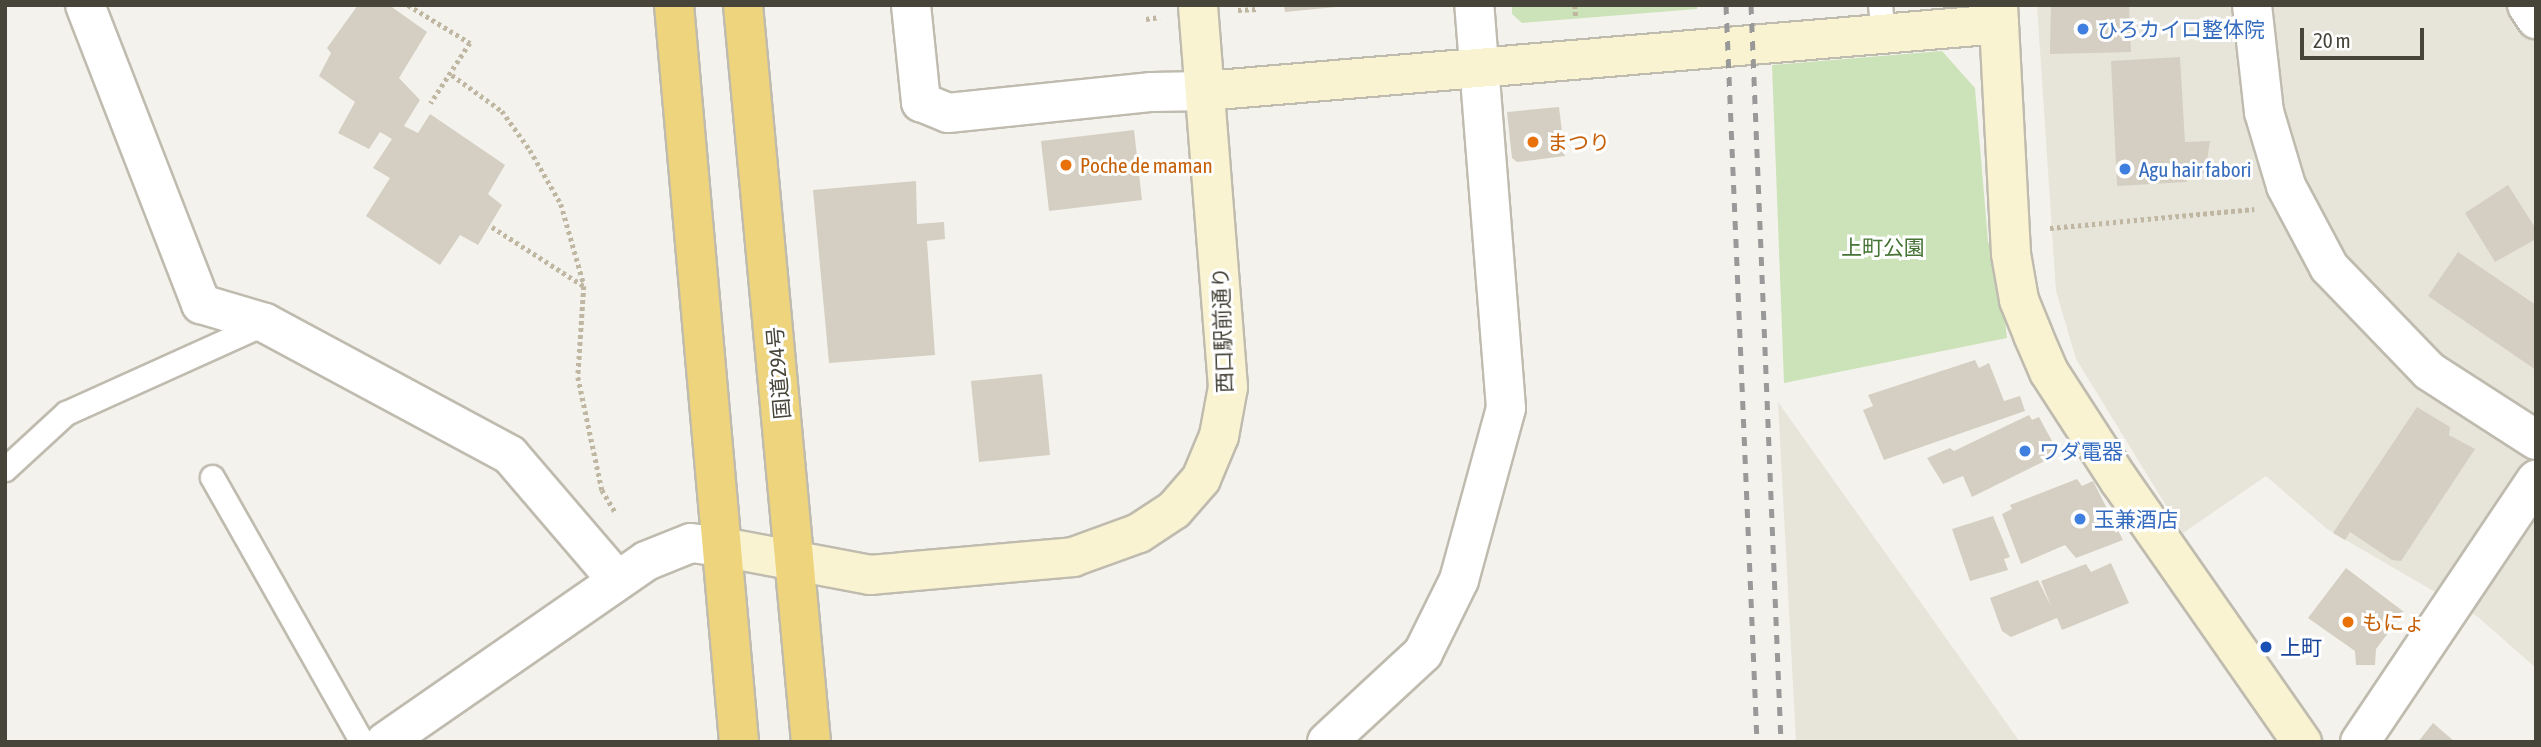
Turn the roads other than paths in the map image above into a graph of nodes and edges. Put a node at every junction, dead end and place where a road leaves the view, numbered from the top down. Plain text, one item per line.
1 (85, 5) edge
2 (674, 5) edge
3 (743, 5) edge
4 (911, 5) edge
5 (1198, 5) edge
6 (1474, 5) edge
7 (2252, 5) edge
8 (2527, 5) edge
9 (1998, 15) edge
10 (1881, 19) edge
11 (2536, 19) edge
12 (1479, 69) junction
13 (1205, 91) junction
14 (265, 323) junction
15 (2536, 440) edge
16 (5, 469) edge
17 (212, 477) dead end
18 (2536, 480) edge
19 (722, 547) junction
20 (795, 564) junction
21 (631, 571) junction
22 (397, 738) edge
23 (362, 742) edge
24 (739, 742) edge
25 (811, 742) edge
26 (1327, 742) edge
27 (2302, 742) edge
28 (2360, 742) edge

1 - 14 street
2 - 19 highway
3 - 20 highway, 国道294号
4 - 13 street
5 - 13 street, 西口駅前通り
6 - 12 street
7 - 15 street
8 - 11 street
9 - 10 street
9 - 27 street
10 - 12 street
12 - 13 street
12 - 26 street
13 - 20 street, 西口駅前通り
14 - 16 lane
14 - 21 street
17 - 23 lane
18 - 28 street
19 - 20 street, 西口駅前通り
19 - 21 street
19 - 24 highway
20 - 25 highway, 国道294号
21 - 22 street

